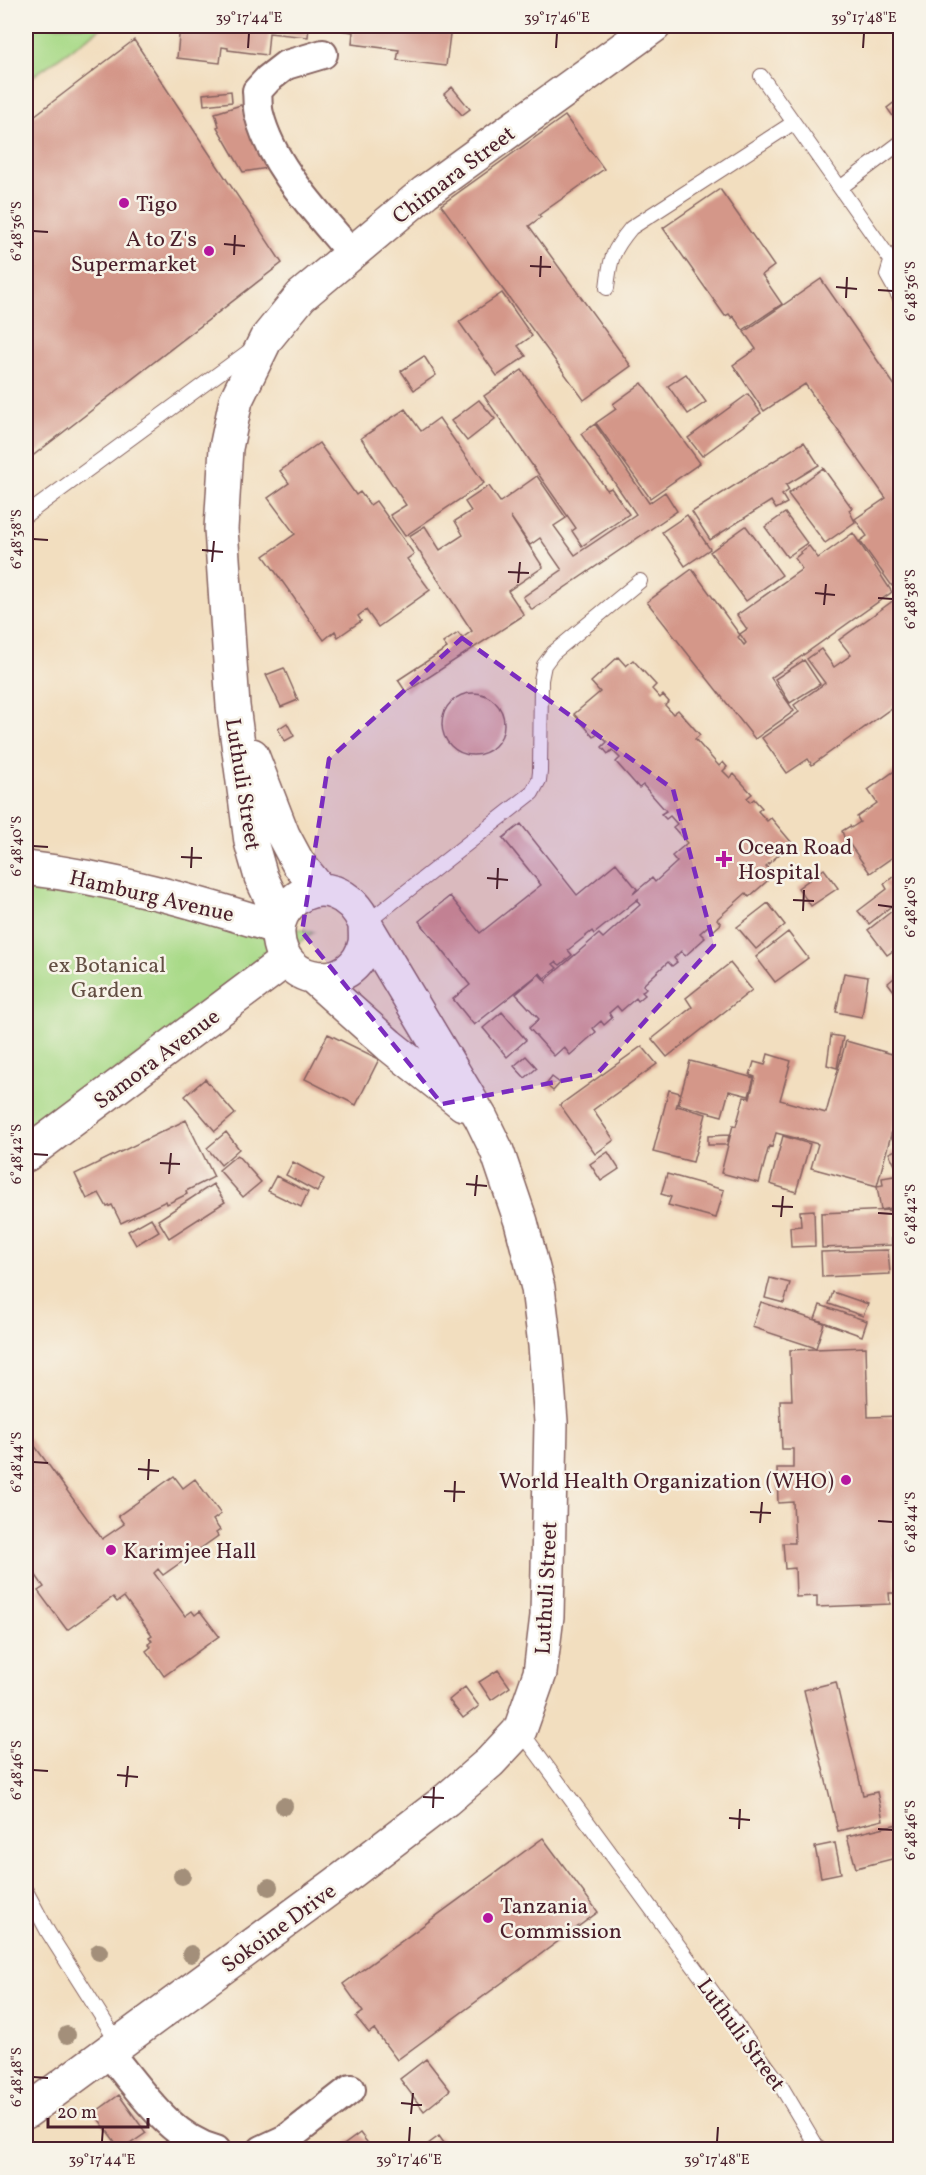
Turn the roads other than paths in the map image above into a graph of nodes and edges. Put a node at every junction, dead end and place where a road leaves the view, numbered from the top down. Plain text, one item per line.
1 (654, 26) edge
2 (323, 54) dead end
3 (761, 76) dead end
4 (793, 123) junction
5 (900, 143) edge
6 (840, 188) junction
7 (352, 254) junction
8 (897, 260) edge
9 (607, 288) dead end
10 (900, 298) edge
11 (266, 339) junction
12 (26, 515) edge
13 (639, 581) dead end
14 (233, 706) junction
15 (26, 868) edge
16 (320, 890) junction
17 (279, 923) junction
18 (365, 924) junction
19 (286, 960) junction
20 (314, 978) junction
21 (481, 1118) junction
22 (26, 1155) edge
23 (520, 1730) junction
24 (26, 1891) edge
25 (114, 2048) junction
26 (351, 2089) dead end
27 (26, 2112) edge
28 (216, 2150) edge
29 (262, 2150) edge
30 (819, 2150) edge

1 - 7 street, Chimara Street
2 - 7 street
3 - 4 lane
4 - 6 lane
4 - 9 lane
5 - 6 lane
6 - 8 lane
7 - 11 street, Chimara Street
8 - 10 lane
11 - 12 lane, Chimara Street
11 - 14 street, Chimara Street
13 - 18 lane
14 - 16 street, Luthuli Street
14 - 17 street, Luthuli Street
15 - 17 street, Hamburg Avenue
16 - 17 street
16 - 18 street
17 - 19 street
18 - 20 street
18 - 21 street, Luthuli Street
19 - 20 street
19 - 22 street, Samora Avenue
20 - 21 street, Luthuli Street
21 - 23 street, Luthuli Street
23 - 25 street, Sokoine Drive
23 - 30 lane, Luthuli Street
24 - 25 lane
25 - 27 street, Sokoine Drive
25 - 28 street
26 - 29 street

